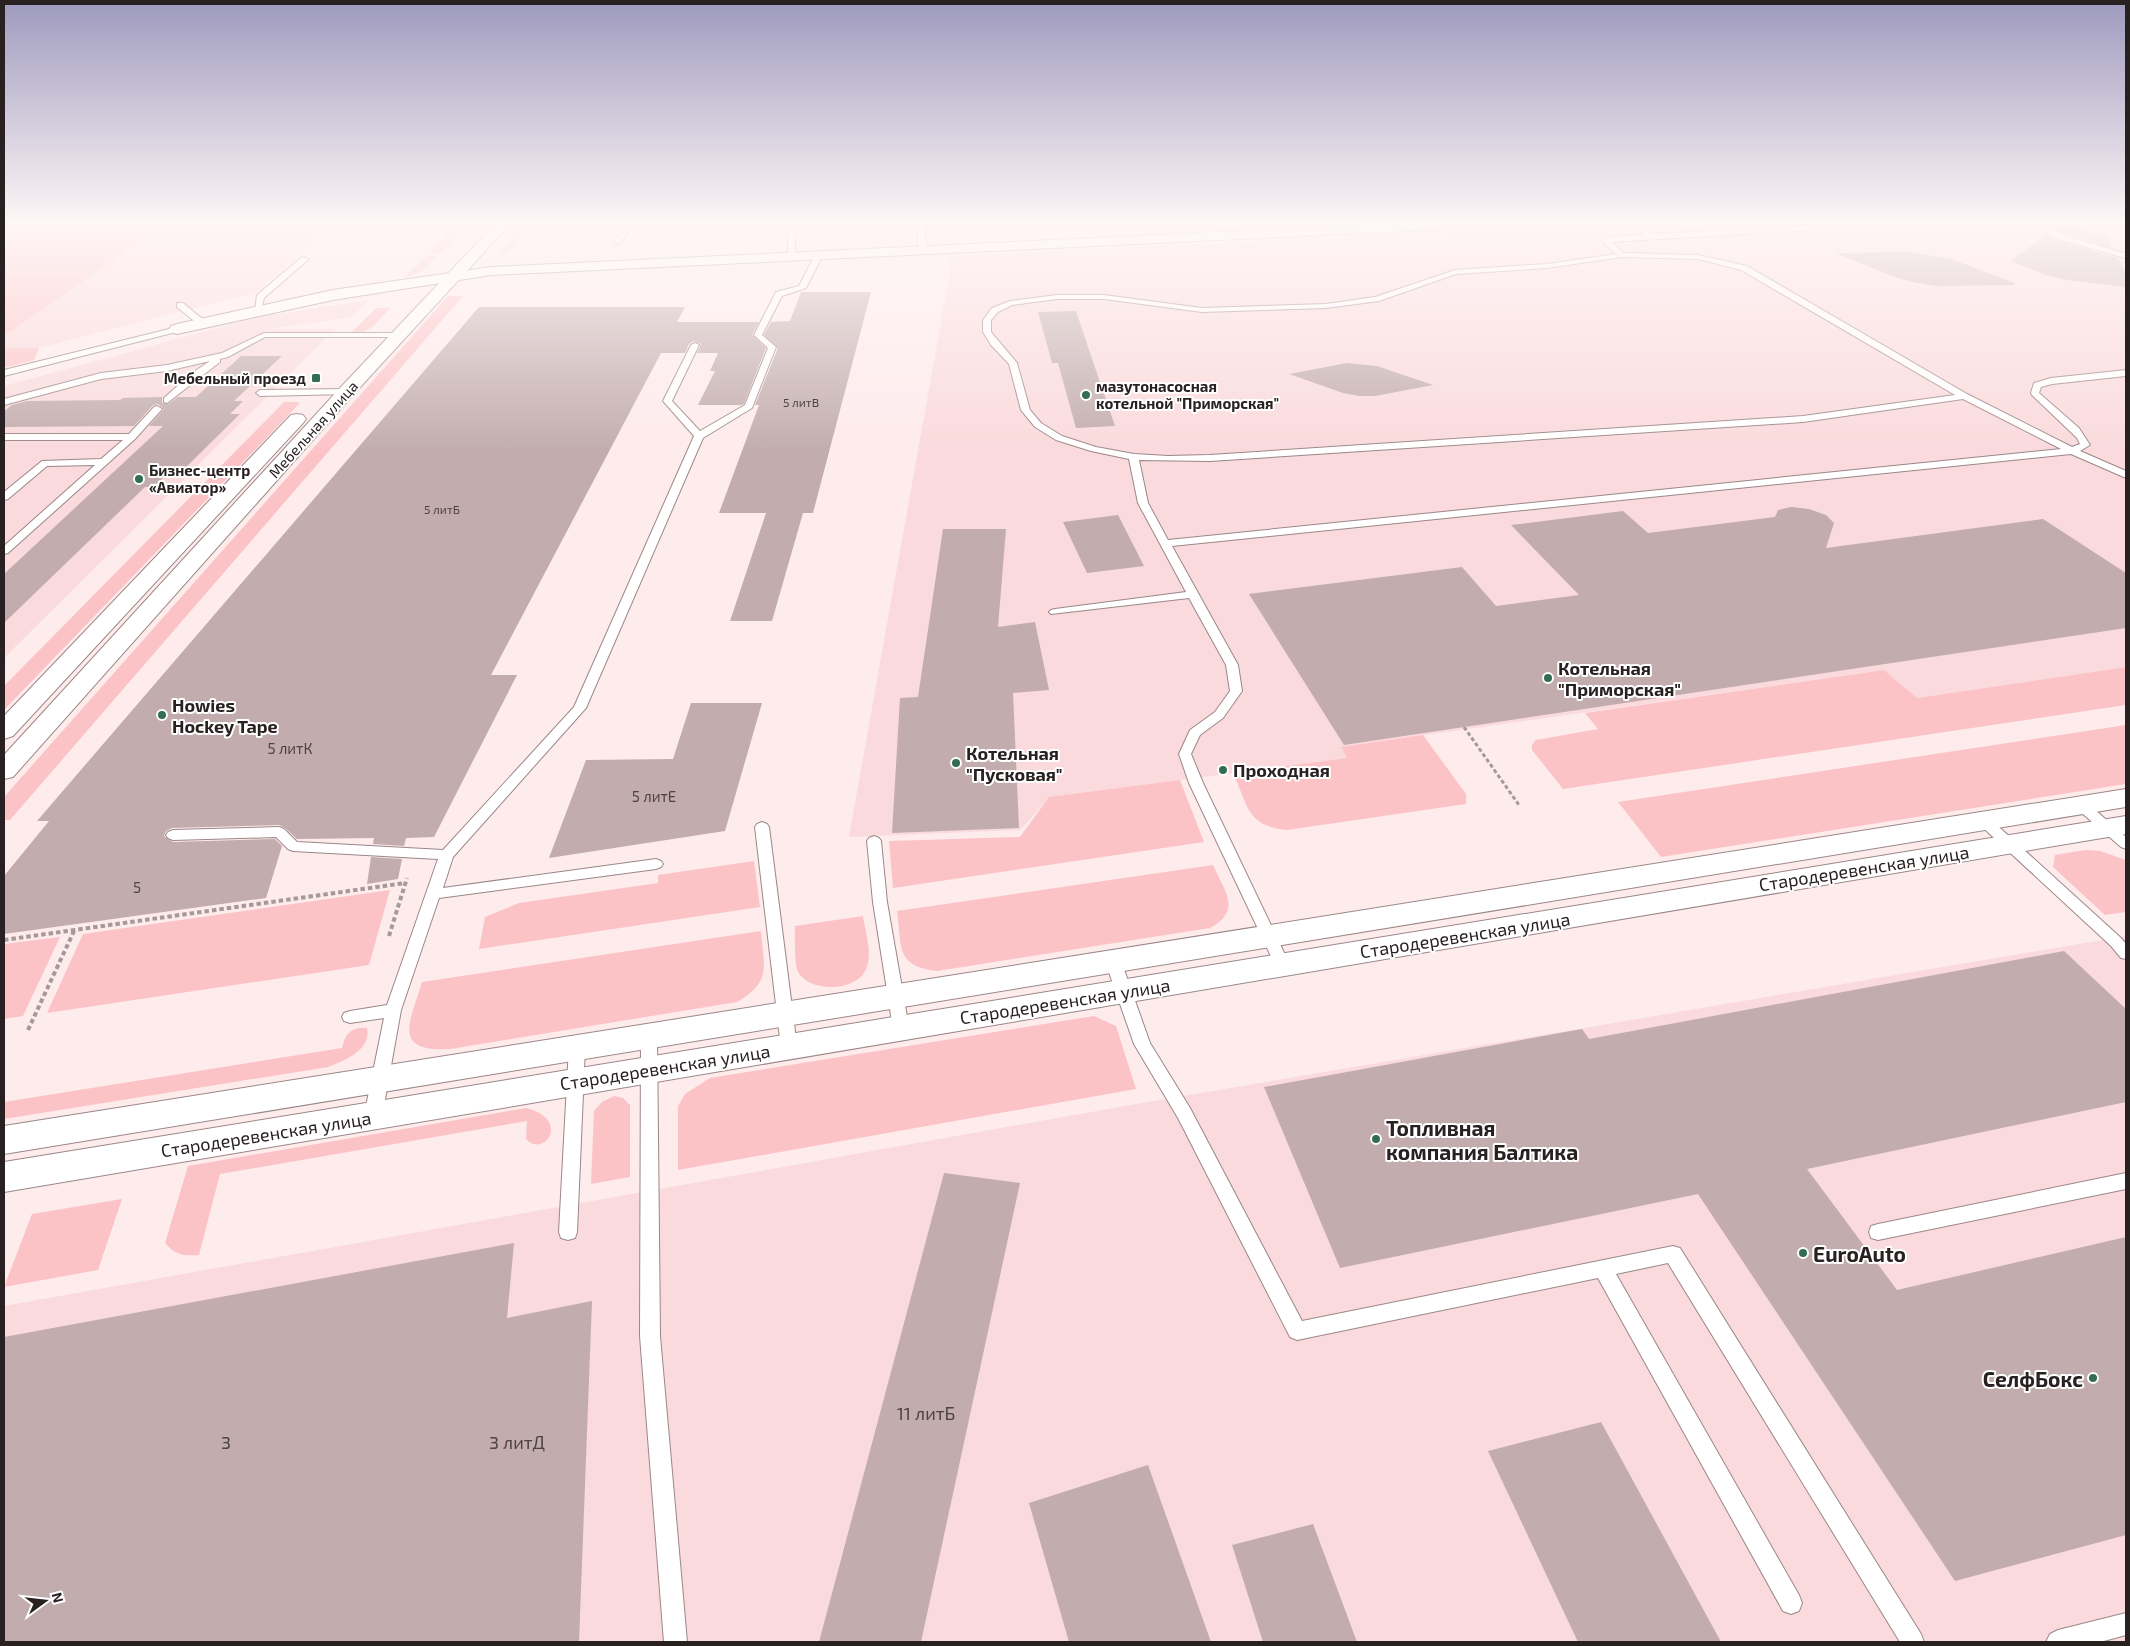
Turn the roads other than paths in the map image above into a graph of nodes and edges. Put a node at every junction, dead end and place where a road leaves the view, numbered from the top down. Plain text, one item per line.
1 (259, 301) edge
2 (304, 301) edge
3 (415, 301) edge
4 (424, 301) edge
5 (776, 301) edge
6 (1032, 301) edge
7 (1133, 301) edge
8 (1365, 301) edge
9 (1800, 301) edge
10 (180, 305) dead end
11 (258, 309) junction
12 (202, 323) junction
13 (177, 329) joint
14 (377, 335) junction
15 (399, 335) junction
16 (695, 345) dead end
17 (225, 355) junction
18 (4, 373) edge
19 (2126, 373) edge
20 (322, 392) junction
21 (346, 392) junction
22 (260, 393) dead end
23 (1964, 396) junction
24 (167, 400) dead end
25 (4, 402) edge
26 (157, 409) dead end
27 (699, 436) junction
28 (4, 437) edge
29 (132, 437) junction
30 (2072, 451) junction
31 (1134, 457) junction
32 (103, 462) junction
33 (2126, 475) edge
34 (4, 497) edge
35 (1166, 543) junction
36 (4, 551) edge
37 (1193, 594) junction
38 (1055, 612) dead end
39 (4, 731) edge
40 (4, 770) edge
41 (2126, 798) edge
42 (2081, 806) junction
43 (1984, 821) junction
44 (762, 827) dead end
45 (2120, 832) edge
46 (173, 835) dead end
47 (874, 841) dead end
48 (2009, 844) junction
49 (447, 855) junction
50 (656, 864) dead end
51 (433, 894) junction
52 (1268, 936) junction
53 (2126, 954) edge
54 (1113, 961) junction
55 (1282, 965) junction
56 (1124, 991) junction
57 (895, 996) junction
58 (393, 1010) junction
59 (785, 1014) junction
60 (350, 1016) dead end
61 (901, 1028) junction
62 (649, 1036) junction
63 (577, 1047) junction
64 (789, 1047) junction
65 (650, 1070) junction
66 (380, 1079) junction
67 (575, 1082) junction
68 (373, 1116) junction
69 (4, 1140) edge
70 (4, 1177) edge
71 (2126, 1181) edge
72 (568, 1232) dead end
73 (1878, 1232) dead end
74 (1603, 1268) junction
75 (1791, 1603) dead end
76 (2126, 1624) edge
77 (676, 1642) edge
78 (1913, 1642) edge
79 (2058, 1642) edge

1 - 11 lane
2 - 11 street
3 - 14 street, Мебельная улица
4 - 15 street, Мебельная улица
5 - 27 lane
6 - 31 lane
7 - 8 lane
9 - 23 lane
10 - 12 lane
11 - 12 street
12 - 13 street
13 - 18 lane
14 - 15 lane
14 - 17 lane
14 - 20 street, Мебельная улица
15 - 21 street, Мебельная улица
16 - 27 lane
17 - 24 lane
17 - 25 lane
19 - 30 lane
20 - 21 lane
20 - 22 lane
20 - 39 street, Мебельная улица
21 - 40 street, Мебельная улица
23 - 30 lane
23 - 31 lane
26 - 29 lane
27 - 49 lane
28 - 29 lane
29 - 32 lane
30 - 33 lane
30 - 35 lane
31 - 35 lane
32 - 34 lane
32 - 36 lane
35 - 37 lane
37 - 38 lane
37 - 52 lane
41 - 42 street, Стародеревенская улица
42 - 43 street, Стародеревенская улица
42 - 45 lane
43 - 48 lane
43 - 52 street, Стародеревенская улица
44 - 59 lane
45 - 48 street, Стародеревенская улица
46 - 49 lane
47 - 57 lane
48 - 53 lane
48 - 55 street, Стародеревенская улица
49 - 51 lane
50 - 51 lane
51 - 58 lane
52 - 54 street, Стародеревенская улица
52 - 55 lane
54 - 56 lane
54 - 57 street, Стародеревенская улица
55 - 56 street, Стародеревенская улица
56 - 61 street, Стародеревенская улица
56 - 74 lane
57 - 59 street, Стародеревенская улица
57 - 61 lane
58 - 60 lane
58 - 66 lane
59 - 62 street, Стародеревенская улица
59 - 64 lane
61 - 64 street, Стародеревенская улица
62 - 63 street, Стародеревенская улица
62 - 65 lane
63 - 66 street, Стародеревенская улица
63 - 67 lane
64 - 65 street, Стародеревенская улица
65 - 67 street, Стародеревенская улица
65 - 77 lane
66 - 68 lane
66 - 69 street, Стародеревенская улица
67 - 68 street, Стародеревенская улица
67 - 72 lane
68 - 70 street, Стародеревенская улица
71 - 73 lane
74 - 75 lane
74 - 78 lane
76 - 79 lane

